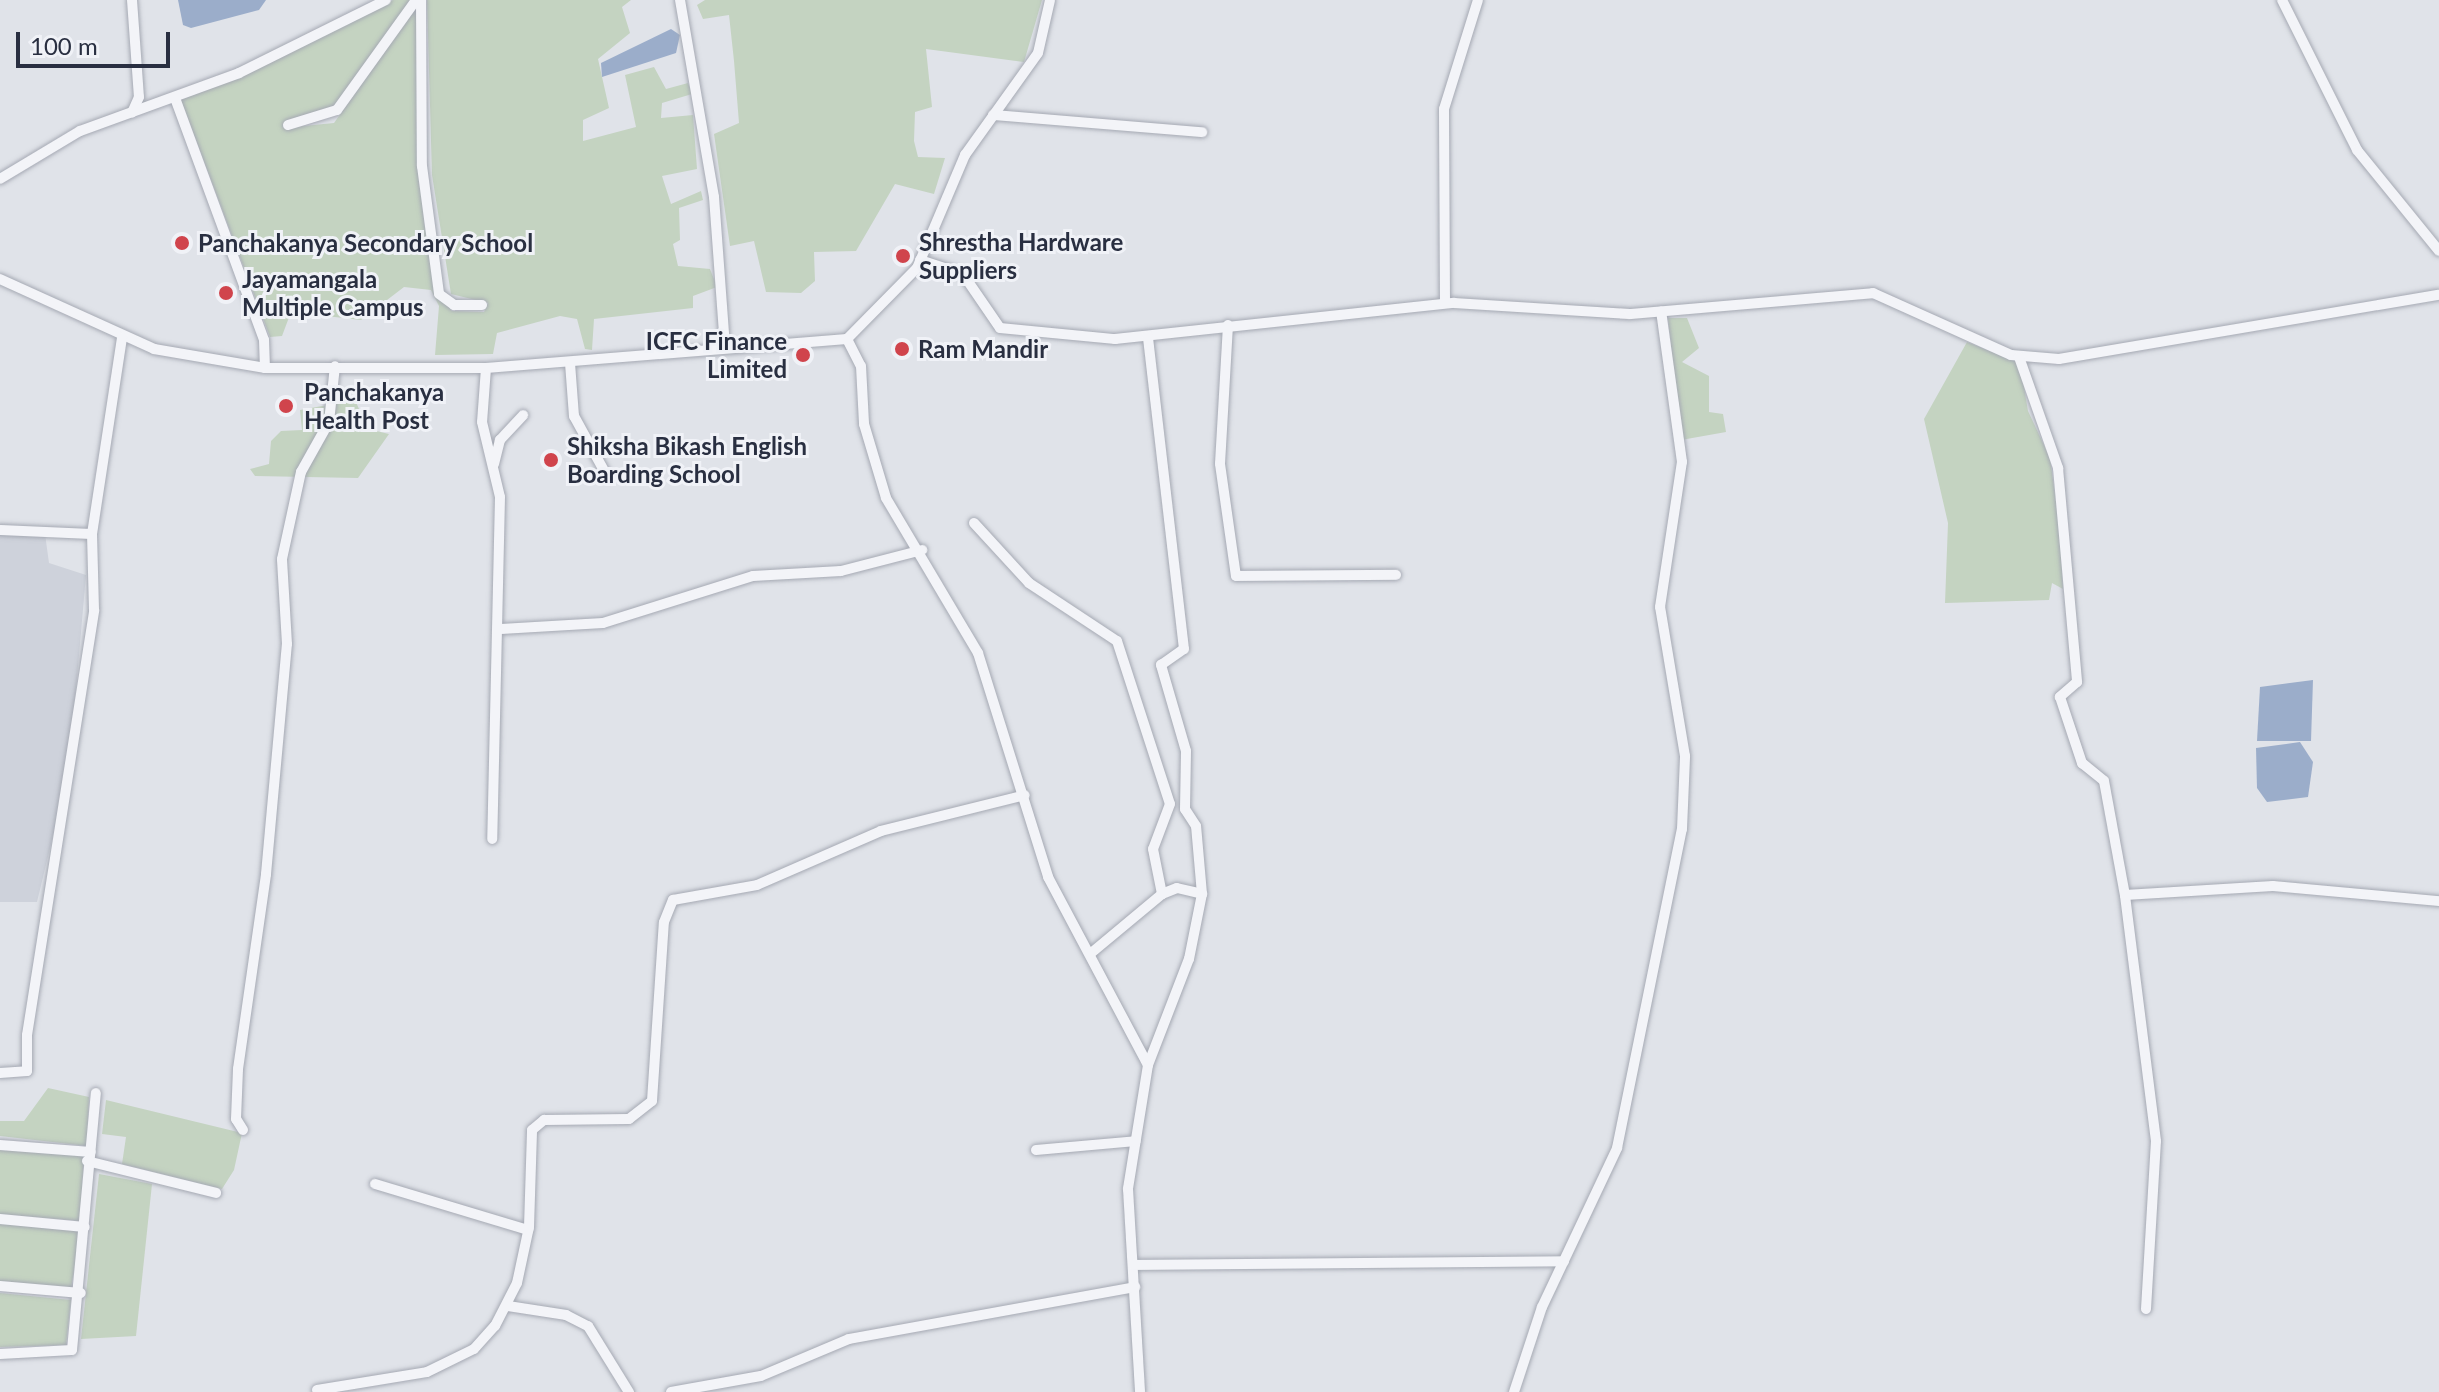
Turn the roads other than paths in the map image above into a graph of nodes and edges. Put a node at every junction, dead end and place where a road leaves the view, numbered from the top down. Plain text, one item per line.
1 (132, 0) edge
2 (386, 0) edge
3 (419, 0) edge
4 (680, 0) edge
5 (1050, 0) edge
6 (1478, 0) edge
7 (2282, 0) edge
8 (175, 98) junction
9 (132, 113) junction
10 (993, 115) junction
11 (288, 125) dead end
12 (1202, 132) dead end
13 (0, 179) edge
14 (2439, 251) edge
15 (920, 260) junction
16 (0, 279) edge
17 (2439, 295) edge
18 (1445, 303) junction
19 (482, 305) dead end
20 (1661, 311) junction
21 (1228, 325) junction
22 (1148, 336) junction
23 (122, 337) junction
24 (847, 339) junction
25 (725, 347) junction
26 (2019, 357) junction
27 (570, 363) junction
28 (335, 366) junction
29 (265, 368) junction
30 (486, 368) junction
31 (523, 415) dead end
32 (494, 464) junction
33 (607, 476) dead end
34 (974, 523) dead end
35 (0, 530) edge
36 (92, 534) junction
37 (922, 550) junction
38 (1396, 575) dead end
39 (501, 629) junction
40 (1025, 795) junction
41 (492, 839) dead end
42 (1162, 894) junction
43 (1202, 894) junction
44 (2125, 895) junction
45 (2439, 901) edge
46 (1090, 954) junction
47 (1148, 1065) junction
48 (0, 1073) edge
49 (96, 1093) dead end
50 (243, 1130) dead end
51 (1136, 1141) junction
52 (0, 1145) edge
53 (1036, 1150) dead end
54 (89, 1157) junction
55 (375, 1184) dead end
56 (216, 1193) dead end
57 (0, 1219) edge
58 (85, 1227) junction
59 (528, 1230) junction
60 (1564, 1261) junction
61 (1133, 1265) junction
62 (0, 1286) edge
63 (1135, 1287) junction
64 (81, 1293) junction
65 (508, 1306) junction
66 (2146, 1309) dead end
67 (0, 1354) edge
68 (317, 1390) edge
69 (629, 1392) edge
70 (671, 1392) edge
71 (1140, 1392) edge
72 (1514, 1392) edge

1 - 9 street
2 - 8 street
3 - 11 street
3 - 19 street
4 - 25 street
5 - 10 street
6 - 18 street
7 - 14 street
8 - 9 street
8 - 29 street
9 - 13 street
10 - 12 street
10 - 15 street
15 - 22 street
15 - 24 street
16 - 23 street
17 - 26 street
18 - 20 street
18 - 21 street
20 - 26 street
20 - 60 street
21 - 22 street
21 - 38 street
22 - 43 street
23 - 29 street
23 - 36 street
24 - 25 street
24 - 37 street
25 - 27 street
26 - 44 street
27 - 30 street
27 - 33 street
28 - 29 street
28 - 30 street
28 - 50 street
30 - 32 street
31 - 32 street
32 - 39 street
34 - 42 street
35 - 36 street
36 - 48 street
37 - 39 street
37 - 40 street
39 - 41 street
40 - 46 street
40 - 59 street
42 - 43 street
42 - 46 street
43 - 47 street
44 - 45 street
44 - 66 street
46 - 47 street
47 - 51 street
49 - 54 street
51 - 53 street
51 - 61 street
52 - 54 street
54 - 56 street
54 - 58 street
55 - 59 street
57 - 58 street
58 - 64 street
59 - 65 street
60 - 61 street
60 - 72 street
61 - 63 street
62 - 64 street
63 - 70 street
63 - 71 street
64 - 67 street
65 - 68 street
65 - 69 street

